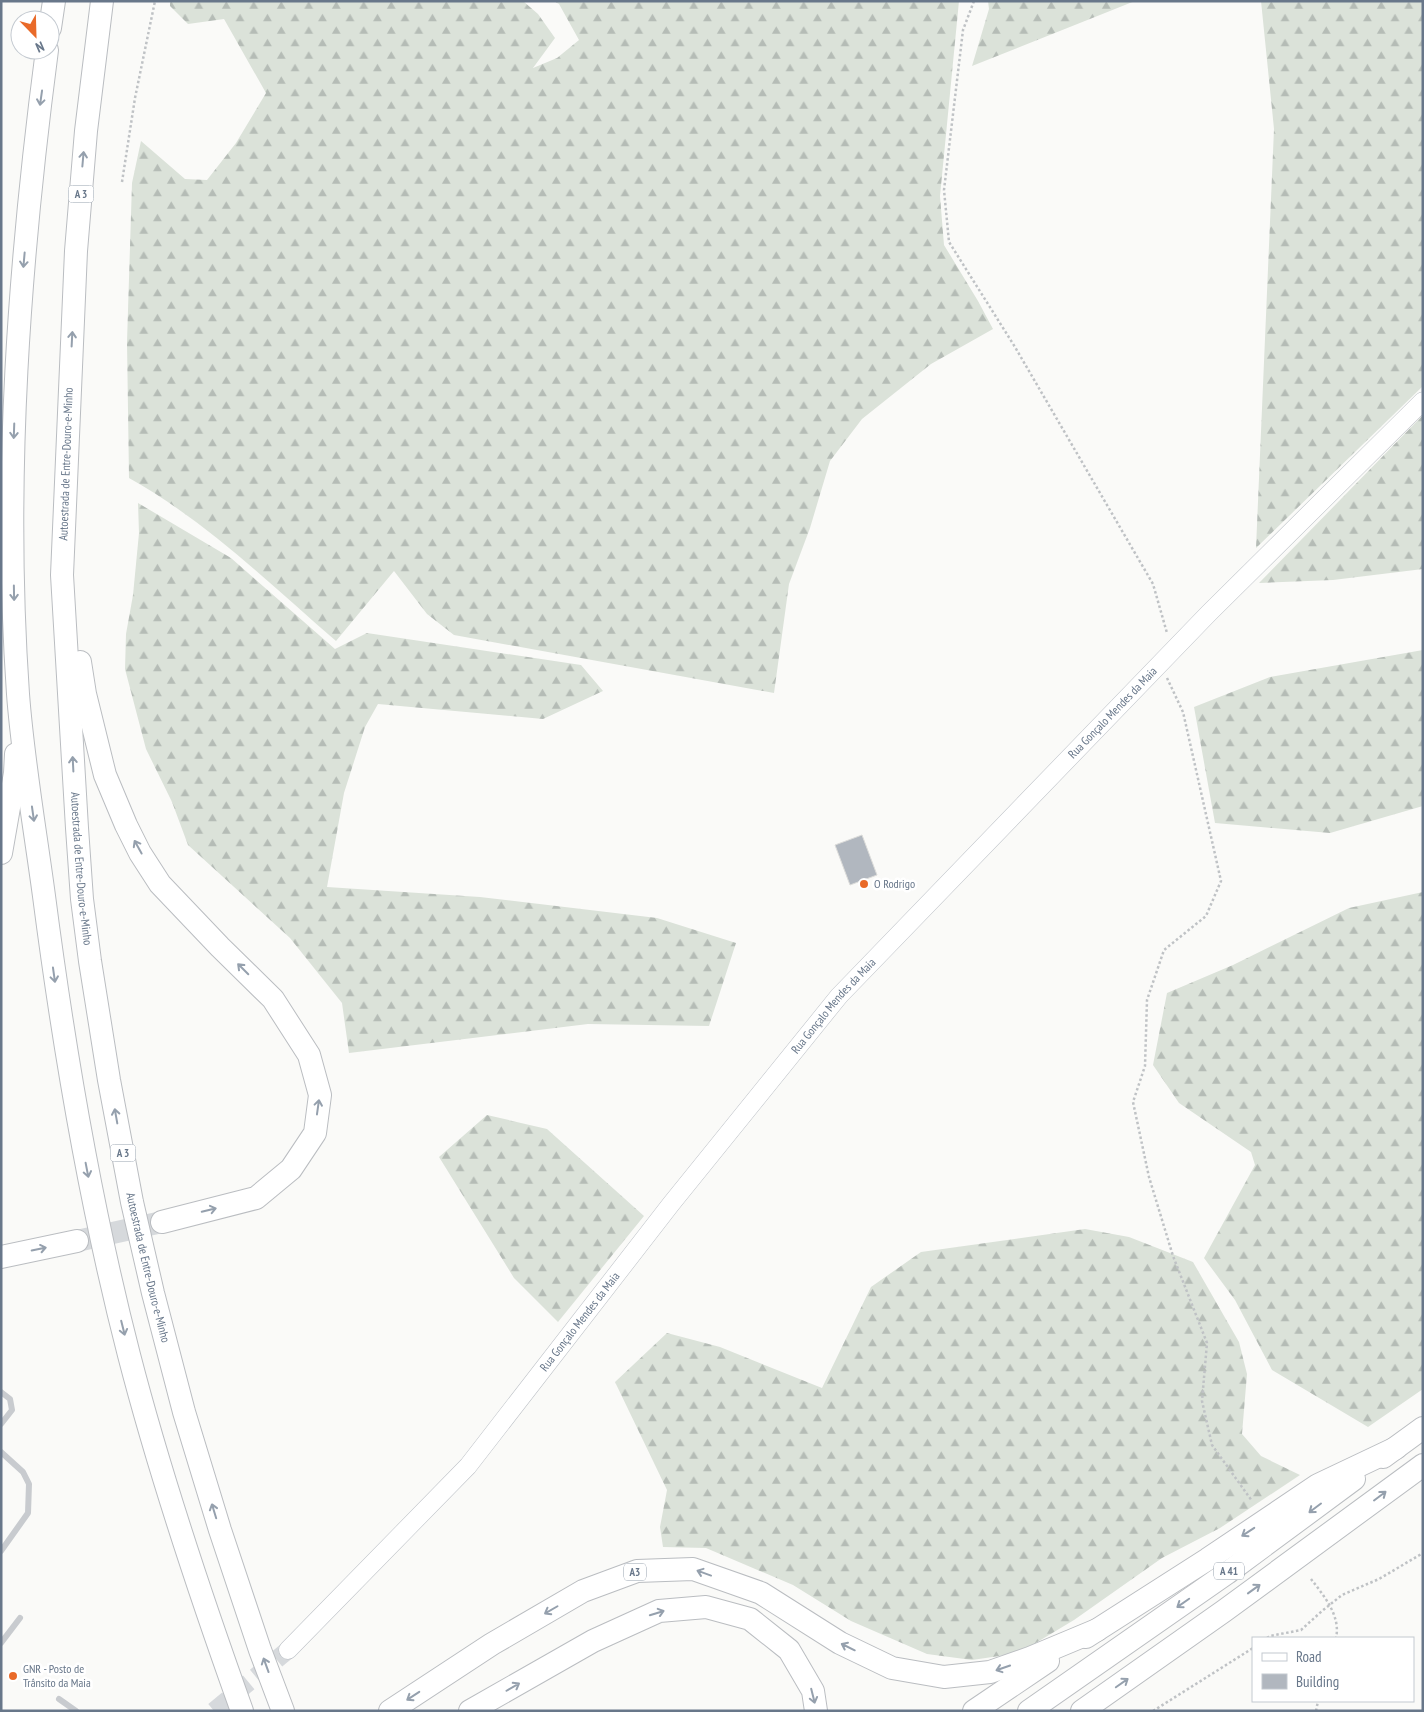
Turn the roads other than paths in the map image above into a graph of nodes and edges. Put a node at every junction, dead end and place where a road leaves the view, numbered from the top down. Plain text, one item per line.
1 (102, 1) edge
2 (46, 60) edge
3 (1423, 400) edge
4 (62, 575) junction
5 (18, 696) junction
6 (1, 853) edge
7 (162, 1222) tunnel mouth
8 (77, 1240) tunnel mouth
9 (1, 1257) edge
10 (1, 1392) edge
11 (1, 1424) edge
12 (1423, 1428) edge
13 (1396, 1448) junction
14 (1, 1452) edge
15 (1423, 1465) edge
16 (1, 1551) edge
17 (20, 1618) dead end
18 (1097, 1630) junction
19 (1, 1643) edge
20 (288, 1650) tunnel mouth
21 (59, 1699) dead end
22 (76, 1711) edge
23 (242, 1711) edge
24 (283, 1711) edge
25 (390, 1711) edge
26 (470, 1711) edge
27 (816, 1711) edge
28 (974, 1711) edge
29 (1029, 1711) edge
30 (1082, 1711) edge

4 -> 1 highway, Autoestrada de Entre-Douro-e-Minho / A 3
2 -> 5 highway
3 - 20 street, Rua Gonçalo Mendes da Maia
7 -> 4 highway
24 -> 4 highway, Autoestrada de Entre-Douro-e-Minho / A 3
5 - 6 highway
5 -> 23 highway
9 -> 8 highway
10 - 11 lane
12 - 13 highway, A 41
13 -> 18 highway
13 -> 29 highway, A 41
14 - 16 lane
30 -> 15 highway, A 41
17 - 19 lane
18 -> 25 highway, A3
18 - 28 highway
21 - 22 lane
26 -> 27 highway

